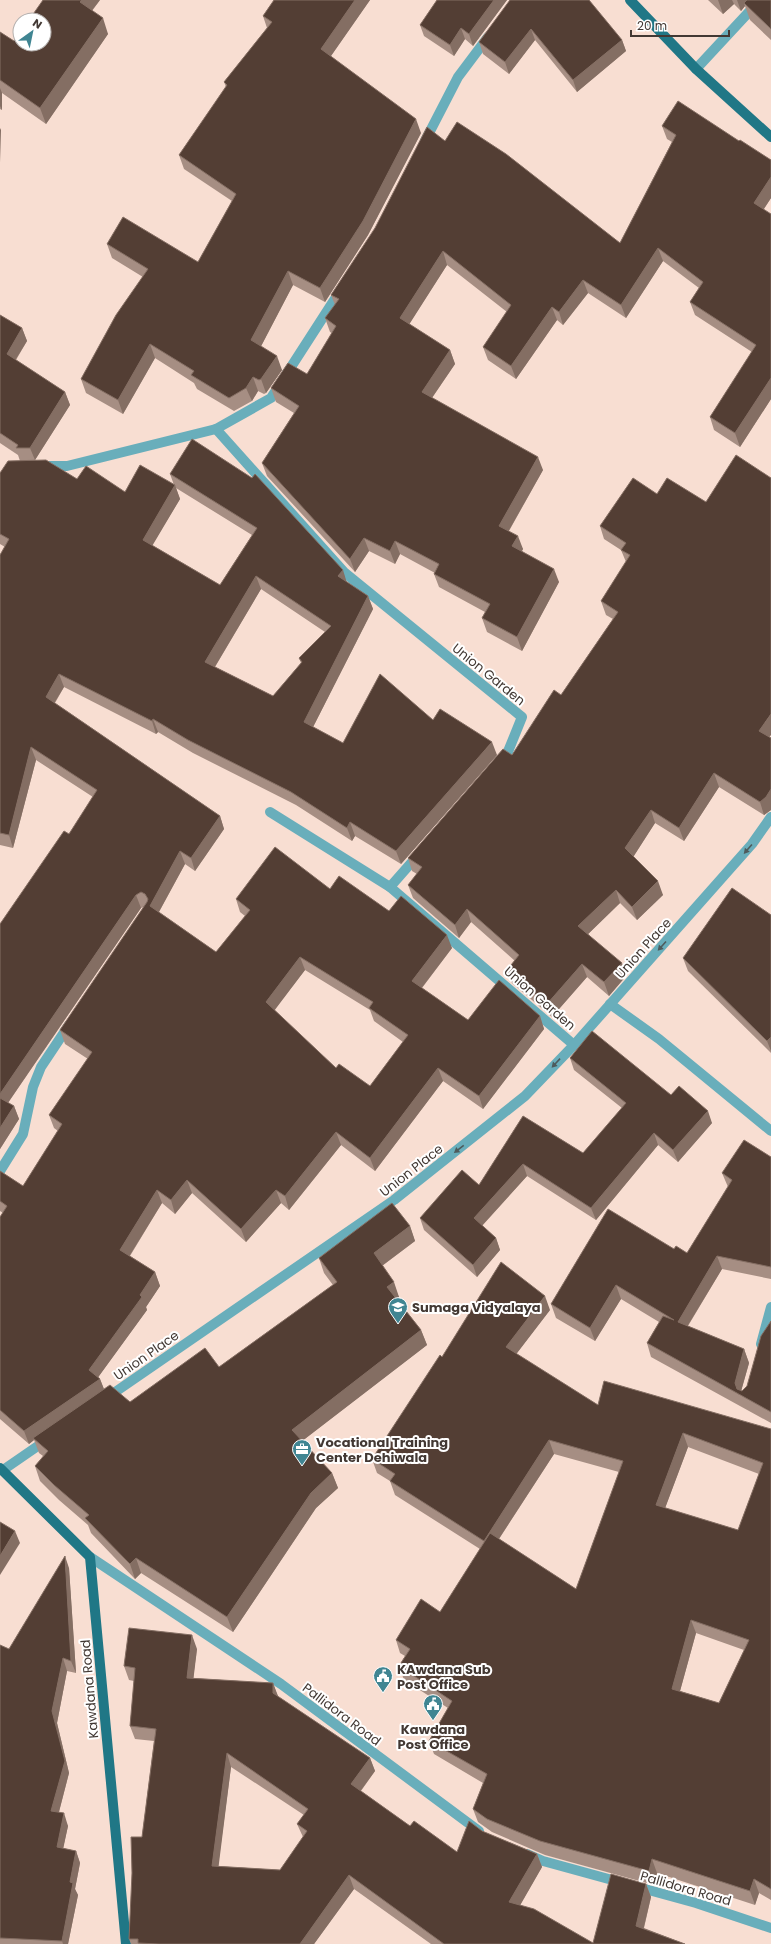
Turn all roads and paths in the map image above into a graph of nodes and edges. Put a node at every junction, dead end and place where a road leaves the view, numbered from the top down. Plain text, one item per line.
1 (630, 0) edge
2 (760, 0) edge
3 (493, 30) edge
4 (696, 69) junction
5 (771, 137) edge
6 (422, 147) edge
7 (344, 285) edge
8 (216, 429) junction
9 (37, 467) edge
10 (492, 771) edge
11 (270, 812) dead end
12 (771, 817) edge
13 (426, 846) edge
14 (390, 887) junction
15 (610, 1004) junction
16 (76, 1016) edge
17 (574, 1045) junction
18 (771, 1131) edge
19 (0, 1171) edge
20 (771, 1307) edge
21 (758, 1353) edge
22 (94, 1407) edge
23 (55, 1434) edge
24 (1, 1469) edge
25 (90, 1557) junction
26 (489, 1838) edge
27 (516, 1849) edge
28 (771, 1928) edge
29 (126, 1944) edge

1 - 4 main road
2 - 4 street
3 - 6 street
4 - 5 main road
7 - 8 street
8 - 9 street
8 - 10 street, Union Garden
11 - 14 street, Union Garden
12 -> 15 street, Union Place
13 - 14 street
14 - 17 street, Union Garden
15 - 17 street, Union Place
15 - 18 street
16 - 19 street
17 -> 22 street, Union Place
20 - 21 street
23 - 24 street
24 - 25 main road
25 - 26 street, Pallidora Road
25 - 29 main road, Kawdana Road
27 - 28 street, Pallidora Road

